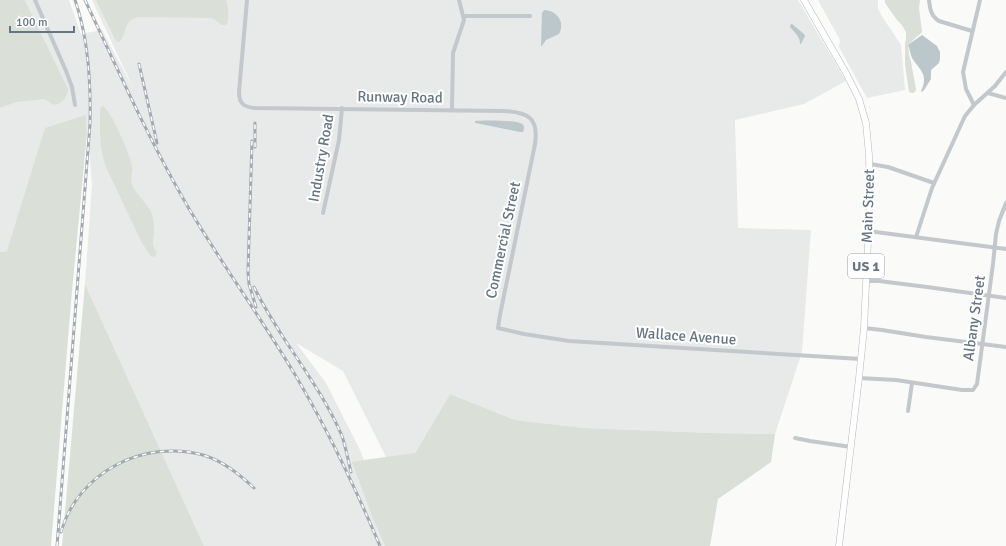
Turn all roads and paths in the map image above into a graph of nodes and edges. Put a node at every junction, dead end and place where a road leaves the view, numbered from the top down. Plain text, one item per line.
1 (34, 0) edge
2 (248, 0) edge
3 (459, 0) edge
4 (804, 0) edge
5 (929, 0) edge
6 (980, 0) edge
7 (463, 16) junction
8 (530, 16) dead end
9 (972, 31) junction
10 (1006, 72) edge
11 (988, 93) junction
12 (1006, 98) edge
13 (76, 104) dead end
14 (974, 105) junction
15 (342, 108) junction
16 (452, 110) junction
17 (536, 144) joint
18 (870, 164) junction
19 (934, 183) junction
20 (1006, 203) edge
21 (323, 213) dead end
22 (868, 231) junction
23 (916, 237) junction
24 (995, 247) junction
25 (1006, 249) edge
26 (866, 281) junction
27 (989, 296) junction
28 (1006, 298) edge
29 (864, 328) junction
30 (511, 332) joint
31 (983, 344) junction
32 (1006, 347) edge
33 (861, 358) junction
34 (859, 378) junction
35 (912, 383) junction
36 (908, 411) dead end
37 (795, 438) dead end
38 (851, 446) junction
39 (839, 546) edge

1 - 13 street
2 - 15 street, Runway Road
3 - 7 street
4 - 18 main road, Main Street / US 1
5 - 9 street
6 - 9 street
7 - 8 street
7 - 16 street
9 - 14 street
10 - 11 street
11 - 12 street
11 - 14 street
14 - 19 street
15 - 16 street, Runway Road
15 - 21 street, Industry Road
16 - 17 street, Runway Road
17 - 30 street, Commercial Street
18 - 19 street
18 - 22 main road, Main Street / US 1
19 - 23 street
20 - 24 street, Albany Street
22 - 23 street
22 - 26 main road, Main Street / US 1
23 - 24 street
24 - 25 street
24 - 27 street, Albany Street
26 - 27 street
26 - 29 main road, Main Street / US 1
27 - 28 street
27 - 31 street, Albany Street
29 - 31 street
29 - 33 main road, Main Street / US 1
30 - 33 street, Wallace Avenue
31 - 32 street
31 - 35 street, Albany Street
33 - 34 main road, Main Street / US 1
34 - 35 street
34 - 38 main road, Main Street / US 1
35 - 36 street
37 - 38 street
38 - 39 main road, Main Street / US 1

